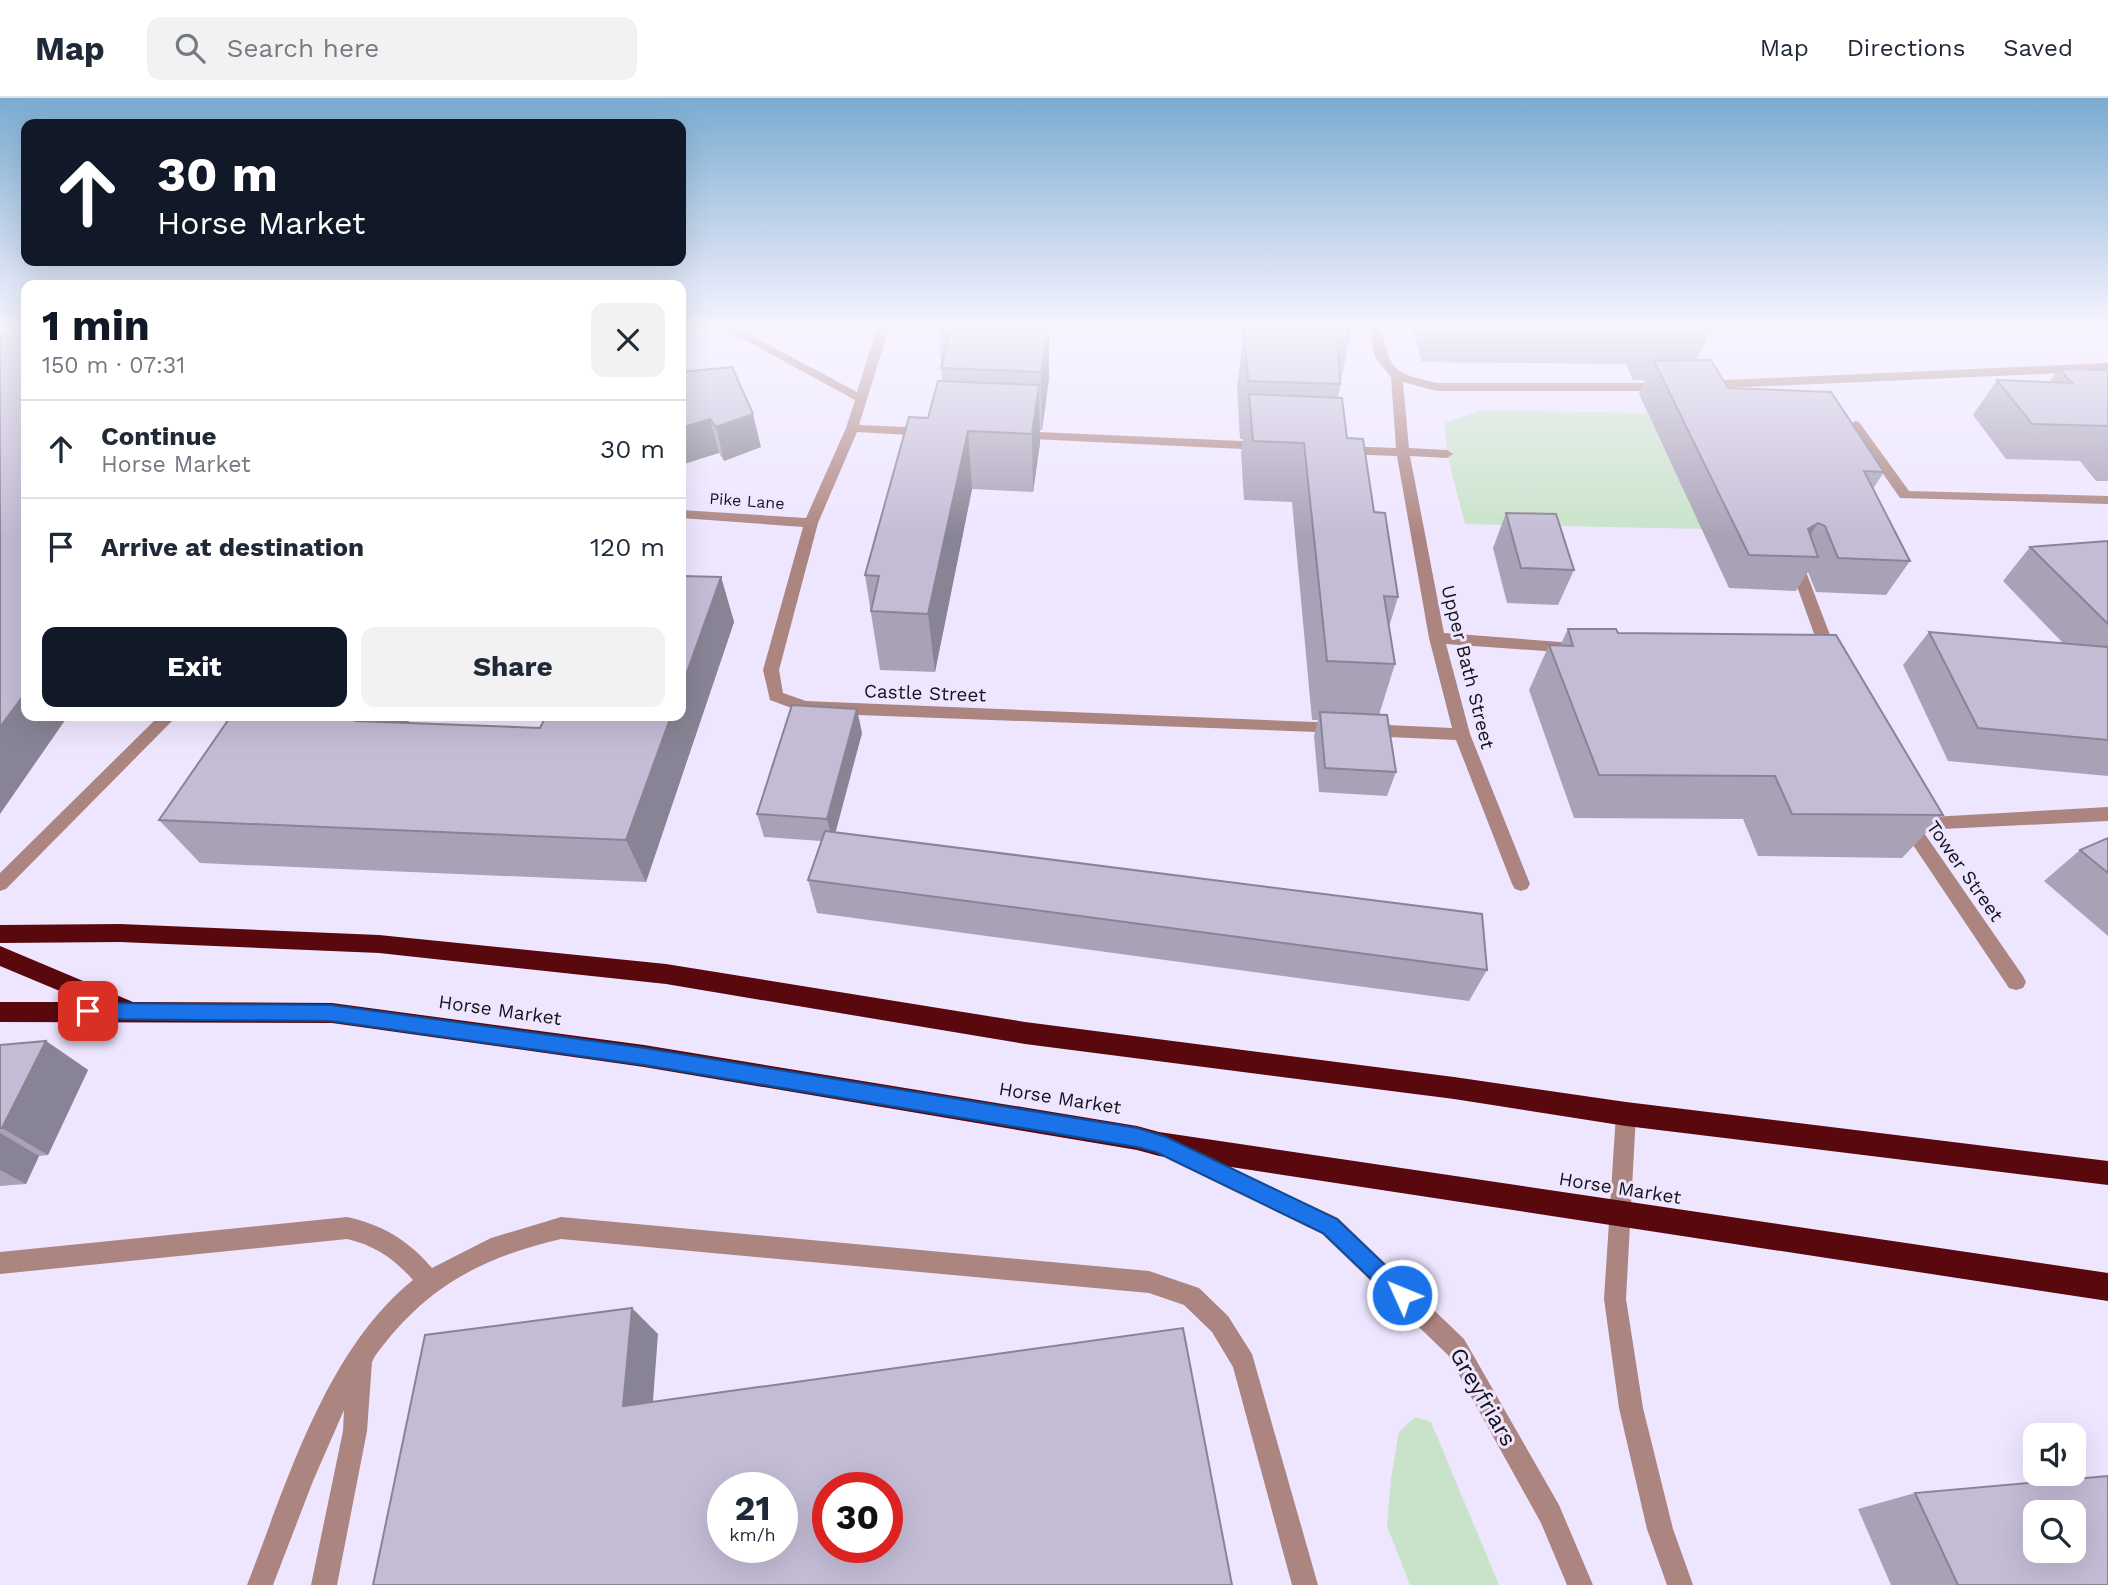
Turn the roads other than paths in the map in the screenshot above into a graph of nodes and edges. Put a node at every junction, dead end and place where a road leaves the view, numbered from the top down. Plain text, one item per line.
1 (859, 397) edge
2 (1399, 397) edge
3 (862, 399) joint
4 (1856, 425) edge
5 (852, 428) junction
6 (948, 432) edge
7 (1003, 435) edge
8 (1279, 447) edge
9 (1320, 449) edge
10 (1403, 453) junction
11 (1447, 454) dead end
12 (2108, 500) edge
13 (686, 514) edge
14 (811, 523) junction
15 (1796, 564) edge
16 (1437, 638) junction
17 (1588, 649) edge
18 (1820, 666) edge
19 (164, 721) edge
20 (1462, 734) junction
21 (1896, 800) edge
22 (2108, 814) edge
23 (1907, 824) junction
24 (0, 884) edge
25 (1521, 884) dead end
26 (0, 933) edge
27 (0, 956) edge
28 (2016, 982) dead end
29 (135, 1011) junction
30 (0, 1012) edge
31 (1626, 1114) junction
32 (1159, 1144) junction
33 (2108, 1173) edge
34 (1620, 1215) junction
35 (0, 1263) edge
36 (429, 1282) junction
37 (2108, 1287) edge
38 (361, 1359) junction
39 (260, 1585) edge
40 (324, 1585) edge
41 (1304, 1585) edge
42 (1580, 1585) edge
43 (1680, 1585) edge

1 - 3 street
2 - 10 street, Upper Bath Street
3 - 5 street, Castle Street
4 - 12 street
5 - 6 street
5 - 14 street, Castle Street
7 - 8 street
9 - 10 street
10 - 11 street
10 - 16 street, Upper Bath Street
13 - 14 street, Pike Lane
14 - 20 street, Castle Street
15 - 18 street
16 - 17 street
16 - 20 street, Upper Bath Street
19 - 24 street
20 - 25 street, Upper Bath Street
21 - 23 street, Tower Street
22 - 23 street
23 - 28 street, Tower Street
26 - 31 highway
27 - 29 highway
29 - 30 highway, Horse Market
29 - 32 highway, Horse Market
31 - 33 highway
31 - 34 street
32 - 34 highway, Horse Market
32 - 42 street, Greyfriars
34 - 37 highway, Horse Market
34 - 43 street
35 - 36 street
36 - 38 street
36 - 41 street
38 - 39 street
38 - 40 street

